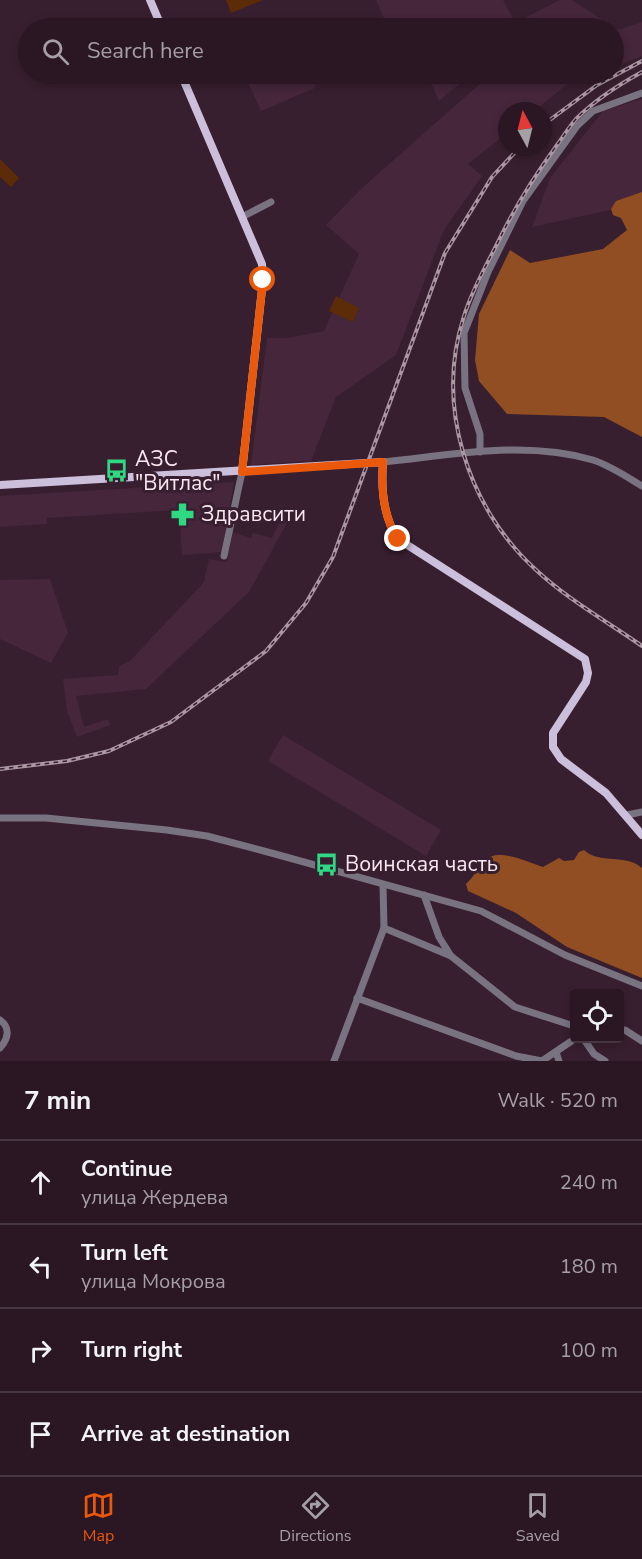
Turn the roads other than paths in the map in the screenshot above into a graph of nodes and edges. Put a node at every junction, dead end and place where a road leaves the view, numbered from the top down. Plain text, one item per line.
1 (150, 0) edge
2 (158, 18) edge
3 (185, 84) edge
4 (642, 93) edge
5 (272, 202) dead end
6 (242, 217) junction
7 (480, 452) junction
8 (383, 462) junction
9 (242, 472) junction
10 (0, 485) edge
11 (642, 486) edge
12 (224, 556) dead end
13 (642, 812) edge
14 (627, 815) junction
15 (0, 818) edge
16 (642, 836) edge
17 (383, 885) junction
18 (424, 896) junction
19 (384, 928) junction
20 (451, 956) junction
21 (642, 986) edge
22 (357, 998) junction
23 (0, 1020) edge
24 (570, 1025) edge
25 (624, 1030) edge
26 (642, 1041) edge
27 (570, 1042) edge
28 (586, 1043) edge
29 (0, 1048) edge
30 (556, 1052) junction
31 (334, 1061) edge
32 (542, 1061) edge
33 (559, 1061) edge
34 (605, 1061) edge

1 - 2 main road
3 - 6 main road
4 - 7 street
5 - 6 street
6 - 9 main road
7 - 8 street
7 - 11 street
8 - 9 main road
8 - 14 main road
9 - 10 main road
9 - 12 street
13 - 14 street
14 - 16 main road
15 - 17 street
17 - 18 street
17 - 19 street
18 - 20 street
18 - 21 street
19 - 20 street
19 - 22 street
20 - 24 street
22 - 31 street
22 - 32 street
23 - 29 street
25 - 26 street
27 - 30 street
28 - 34 street
30 - 32 street
30 - 33 street

